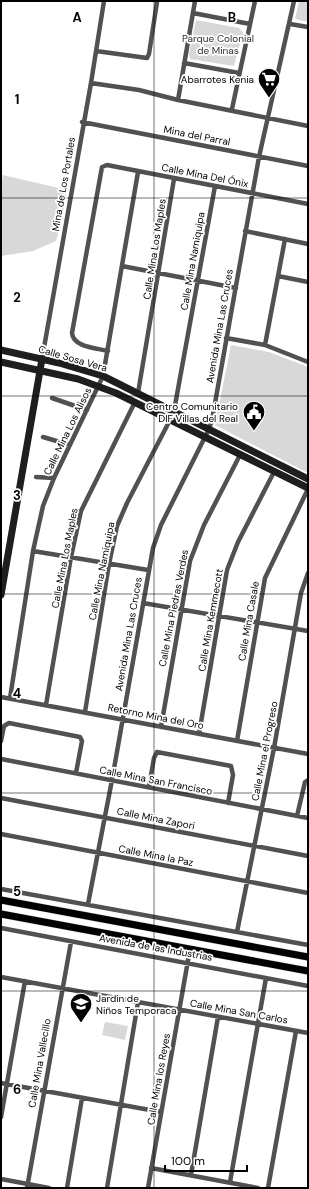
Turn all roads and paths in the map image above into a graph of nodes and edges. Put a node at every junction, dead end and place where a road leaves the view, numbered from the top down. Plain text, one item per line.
1 (104, 1) edge
2 (156, 1) edge
3 (195, 1) edge
4 (255, 1) edge
5 (294, 1) edge
6 (193, 13) junction
7 (250, 24) junction
8 (290, 24) junction
9 (308, 27) edge
10 (96, 51) junction
11 (184, 63) junction
12 (239, 73) junction
13 (91, 83) junction
14 (178, 100) junction
15 (232, 109) junction
16 (269, 118) junction
17 (82, 122) junction
18 (308, 126) edge
19 (259, 157) junction
20 (308, 166) edge
21 (138, 172) junction
22 (174, 179) junction
23 (215, 186) junction
24 (252, 193) junction
25 (308, 204) edge
26 (245, 231) junction
27 (285, 239) junction
28 (308, 244) edge
29 (122, 266) junction
30 (159, 274) junction
31 (278, 276) junction
32 (197, 280) junction
33 (308, 282) edge
34 (236, 288) junction
35 (226, 338) junction
36 (265, 345) junction
37 (1, 350) edge
38 (108, 352) junction
39 (42, 359) junction
40 (1, 362) edge
41 (308, 362) edge
42 (40, 371) junction
43 (103, 376) junction
44 (99, 386) junction
45 (138, 393) junction
46 (52, 398) dead end
47 (135, 402) junction
48 (87, 410) junction
49 (174, 411) junction
50 (170, 420) junction
51 (209, 429) junction
52 (43, 437) dead end
53 (205, 437) junction
54 (70, 445) junction
55 (240, 455) junction
56 (274, 472) junction
57 (36, 476) dead end
58 (54, 478) junction
59 (308, 479) edge
60 (308, 489) edge
61 (33, 551) junction
62 (71, 557) junction
63 (109, 564) junction
64 (148, 570) junction
65 (308, 573) edge
66 (1, 595) edge
67 (143, 603) junction
68 (181, 610) junction
69 (220, 616) junction
70 (256, 622) junction
71 (295, 629) junction
72 (308, 631) edge
73 (1, 697) edge
74 (10, 698) junction
75 (46, 705) junction
76 (85, 712) junction
77 (123, 719) junction
78 (162, 727) junction
79 (199, 734) junction
80 (1, 741) edge
81 (237, 741) junction
82 (274, 748) junction
83 (308, 754) edge
84 (1, 759) edge
85 (76, 773) junction
86 (112, 780) junction
87 (308, 780) edge
88 (149, 787) junction
89 (1, 798) edge
90 (228, 803) junction
91 (262, 810) junction
92 (297, 816) junction
93 (105, 818) junction
94 (308, 818) edge
95 (1, 834) edge
96 (254, 846) junction
97 (98, 853) junction
98 (308, 856) edge
99 (247, 882) junction
100 (1, 889) edge
101 (308, 893) edge
102 (1, 900) edge
103 (88, 904) junction
104 (1, 914) edge
105 (1, 928) edge
106 (237, 932) junction
107 (71, 942) junction
108 (308, 945) edge
109 (190, 949) junction
110 (308, 957) edge
111 (187, 962) junction
112 (308, 971) edge
113 (1, 976) edge
114 (266, 978) junction
115 (25, 981) junction
116 (308, 986) edge
117 (63, 987) junction
118 (138, 1002) junction
119 (179, 1009) junction
120 (218, 1016) junction
121 (257, 1024) junction
122 (296, 1031) junction
123 (308, 1033) edge
124 (4, 1083) edge
125 (43, 1091) junction
126 (82, 1098) junction
127 (121, 1105) junction
128 (161, 1112) junction
129 (1, 1117) edge
130 (151, 1168) junction
131 (191, 1175) junction
132 (1, 1179) edge
133 (230, 1182) junction
134 (27, 1186) edge
135 (49, 1188) edge
136 (67, 1188) edge
137 (107, 1188) edge
138 (148, 1188) edge
139 (258, 1188) edge
140 (268, 1188) edge

1 - 10 street, Mina de Los Portales
2 - 10 street
3 - 6 street
4 - 7 street
5 - 8 street, Avenida Mina Las Cruces
6 - 7 street
6 - 11 street
7 - 12 street
8 - 9 street
8 - 16 street, Avenida Mina Las Cruces
10 - 13 street, Mina de Los Portales
11 - 12 street
11 - 14 street
12 - 15 street
13 - 14 street
13 - 17 street, Mina de Los Portales
14 - 15 street
15 - 16 street
16 - 18 street
16 - 19 street, Avenida Mina Las Cruces
17 - 19 street, Mina del Parral
17 - 39 street, Mina de Los Portales
19 - 20 street, Mina del Parral
19 - 24 street, Avenida Mina Las Cruces
21 - 22 street, Calle Mina Del Ónix
21 - 29 street, Calle Mina Los Alisos
21 - 38 street, Calle Mina Del Ónix
22 - 23 street, Calle Mina Del Ónix
22 - 30 street, Calle Mina Los Maples
23 - 24 street, Calle Mina Del Ónix
23 - 32 street, Calle Mina Namiquipa
24 - 25 street, Calle Mina Del Ónix
24 - 26 street, Avenida Mina Las Cruces
26 - 27 street
26 - 34 street, Avenida Mina Las Cruces
27 - 28 street
27 - 31 street
29 - 30 street
29 - 38 street, Calle Mina Los Alisos
30 - 32 street
30 - 45 street, Calle Mina Los Maples
31 - 33 street
31 - 36 street
32 - 34 street
32 - 49 street, Calle Mina Namiquipa
34 - 35 street, Avenida Mina Las Cruces
35 - 36 street
35 - 51 street, Avenida Mina Las Cruces
36 - 41 street
37 - 39 main road, Calle Sosa Vera
38 - 43 street, Calle Mina Los Alisos
39 - 42 main road
39 - 43 main road, Calle Sosa Vera
40 - 42 main road
42 - 44 main road
42 - 66 main road
43 - 44 street, Calle Mina Los Alisos
43 - 45 main road, Calle Sosa Vera
44 - 47 main road
44 - 48 street, Calle Mina Los Alisos
45 - 49 main road, Calle Sosa Vera
46 - 48 street
47 - 50 main road
47 - 62 street, Calle Mina Los Maples
48 - 54 street, Calle Mina Los Alisos
49 - 51 main road, Calle Sosa Vera
50 - 53 main road
50 - 63 street, Calle Mina Namiquipa
51 - 53 street, Avenida Mina Las Cruces
51 - 59 main road, Calle Sosa Vera
52 - 54 street
53 - 55 main road
53 - 64 street, Avenida Mina Las Cruces
54 - 58 street, Calle Mina Los Alisos
55 - 56 main road
55 - 68 street, Calle Mina Piedras Verdes
56 - 60 main road
56 - 69 street, Calle Mina Kemmecott
57 - 58 street
58 - 61 street, Calle Mina Los Alisos
60 - 70 street, Calle Mina Casale
61 - 62 street
61 - 74 street, Calle Mina Los Alisos
62 - 63 street
62 - 75 street, Calle Mina Los Maples
63 - 64 street
63 - 76 street, Calle Mina Namiquipa
64 - 67 street, Avenida Mina Las Cruces
65 - 71 street, Calle Mina el Progreso
67 - 68 street
67 - 77 street, Avenida Mina Las Cruces
68 - 69 street
68 - 78 street, Calle Mina Piedras Verdes
69 - 70 street
69 - 79 street, Calle Mina Kemmecott
70 - 71 street
70 - 81 street, Calle Mina Casale
71 - 72 street
71 - 82 street, Calle Mina el Progreso
73 - 74 street, Retorno Mina del Oro
74 - 75 street, Retorno Mina del Oro
75 - 76 street, Retorno Mina del Oro
76 - 77 street, Retorno Mina del Oro
77 - 78 street, Retorno Mina del Oro
77 - 86 street, Avenida Mina Las Cruces
78 - 79 street, Retorno Mina del Oro
79 - 81 street, Retorno Mina del Oro
80 - 85 street
81 - 82 street, Retorno Mina del Oro
82 - 83 street, Retorno Mina del Oro
82 - 91 street, Calle Mina el Progreso
84 - 85 street, Calle Mina San Francisco
85 - 86 street, Calle Mina San Francisco
86 - 88 street, Calle Mina San Francisco
86 - 93 street, Avenida Mina Las Cruces
87 - 92 street
88 - 90 street, Calle Mina San Francisco
88 - 90 street
89 - 93 street, Calle Mina Zapori
90 - 91 street, Calle Mina San Francisco
91 - 92 street, Calle Mina San Francisco
91 - 96 street, Calle Mina el Progreso
92 - 94 street, Calle Mina San Francisco
93 - 96 street, Calle Mina Zapori
93 - 97 street, Avenida Mina Las Cruces
95 - 97 street, Calle Mina la Paz
96 - 98 street, Calle Mina Zapori
96 - 99 street, Calle Mina el Progreso
97 - 99 street, Calle Mina la Paz
97 - 103 street, Avenida Mina Las Cruces
99 - 101 street, Calle Mina la Paz
99 - 106 street, Calle Mina el Progreso
100 - 103 street
102 - 110 main road, Avenida de las Industrias
103 - 106 street
104 - 109 main road, Avenida de las Industrias
105 - 107 street, Avenida de las Industrias
106 - 108 street
107 - 111 street, Avenida de las Industrias
107 - 117 street, Calle Mina Vallecillo
109 - 111 street, Calle Mina los Reyes
109 - 112 main road, Avenida de las Industrias
111 - 114 street, Avenida de las Industrias
111 - 119 street, Calle Mina los Reyes
113 - 115 street, Calle Mina San Carlos
114 - 116 street, Avenida de las Industrias
114 - 121 street
115 - 117 street, Calle Mina San Carlos
115 - 124 street
117 - 118 street, Calle Mina San Carlos
117 - 125 street, Calle Mina Vallecillo
118 - 119 street, Calle Mina San Carlos
118 - 127 street
119 - 120 street, Calle Mina San Carlos
119 - 128 street, Calle Mina los Reyes
120 - 121 street, Calle Mina San Carlos
120 - 131 street
121 - 122 street, Calle Mina San Carlos
121 - 133 street
122 - 123 street, Calle Mina San Carlos
122 - 140 street
124 - 125 street
124 - 129 street
125 - 126 street
125 - 134 street, Calle Mina Vallecillo
126 - 127 street
126 - 136 street
127 - 128 street
127 - 137 street
128 - 130 street, Calle Mina los Reyes
130 - 131 street
130 - 138 street, Calle Mina los Reyes
131 - 133 street
132 - 134 street
133 - 139 street
134 - 135 street

